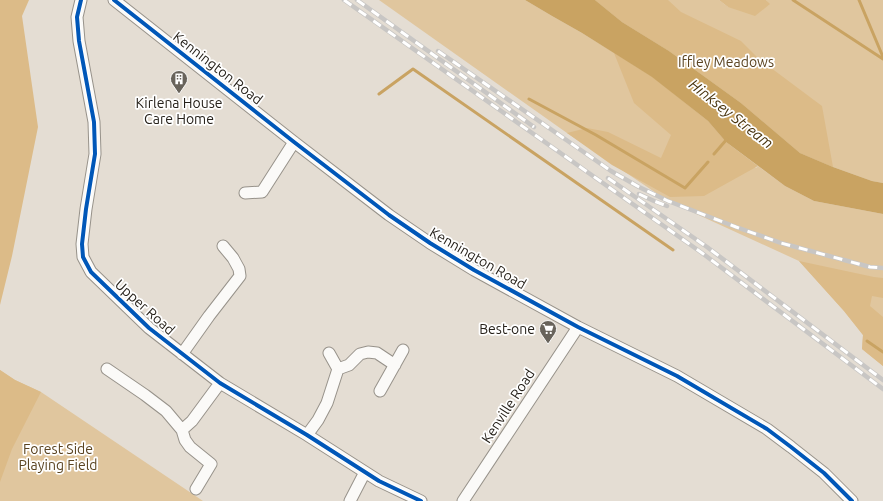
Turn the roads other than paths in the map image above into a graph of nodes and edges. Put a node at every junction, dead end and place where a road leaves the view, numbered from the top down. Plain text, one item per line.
1 (81, 0) edge
2 (114, 0) edge
3 (294, 142) junction
4 (244, 193) dead end
5 (223, 246) dead end
6 (578, 327) junction
7 (404, 350) dead end
8 (329, 353) dead end
9 (182, 354) junction
10 (395, 365) junction
11 (107, 369) dead end
12 (338, 369) junction
13 (220, 383) junction
14 (380, 391) dead end
15 (182, 430) junction
16 (307, 435) junction
17 (365, 472) junction
18 (196, 489) dead end
19 (350, 501) edge
20 (421, 501) edge
21 (463, 501) edge
22 (852, 501) edge

1 - 9 street, Upper Road
2 - 3 street, Kennington Road
3 - 4 street
3 - 6 street, Kennington Road
5 - 9 street
6 - 21 street, Kenville Road
6 - 22 street, Kennington Road
7 - 10 street
8 - 12 street
9 - 13 street, Upper Road
10 - 12 street
10 - 14 street
11 - 15 street
12 - 16 street
13 - 15 street
13 - 16 street, Upper Road
15 - 18 street
16 - 17 street, Upper Road
17 - 19 street
17 - 20 street, Upper Road

